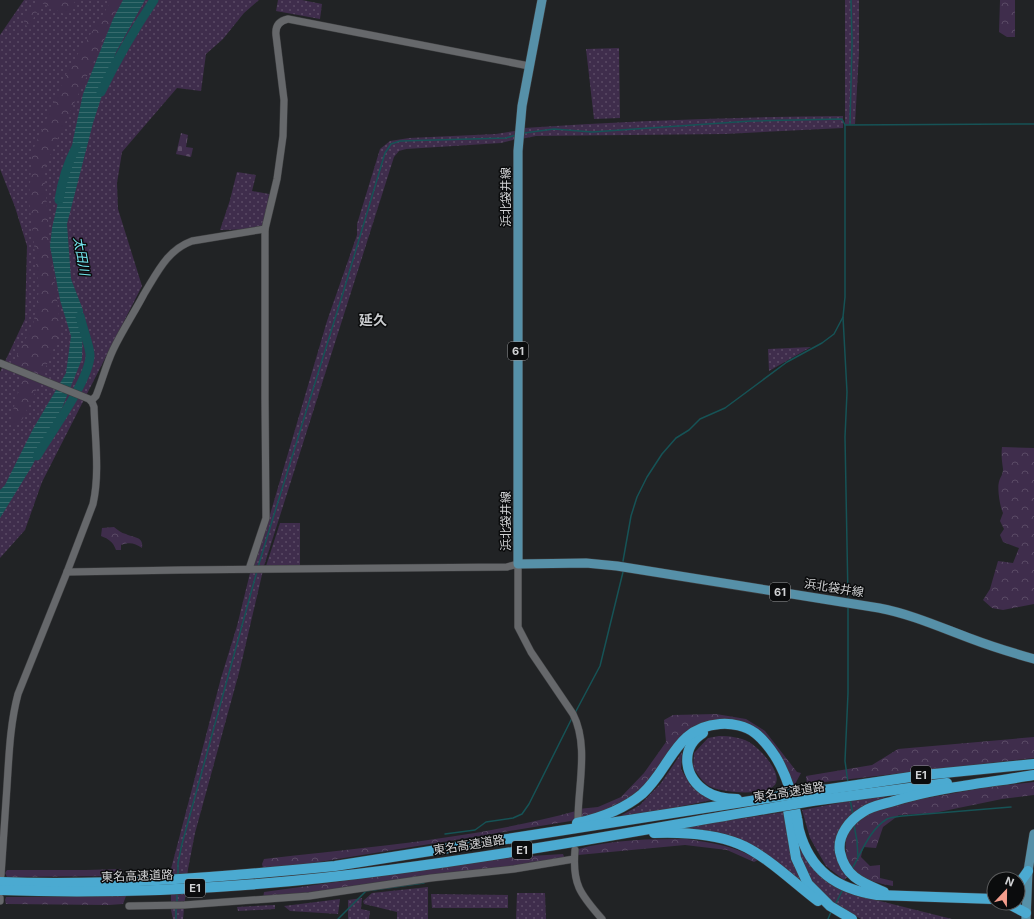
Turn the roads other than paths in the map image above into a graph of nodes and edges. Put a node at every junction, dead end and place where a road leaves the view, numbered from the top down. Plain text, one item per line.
1 (542, 0) edge
2 (529, 66) junction
3 (265, 229) junction
4 (0, 363) edge
5 (90, 400) junction
6 (518, 564) junction
7 (249, 569) junction
8 (67, 572) junction
9 (1034, 659) edge
10 (1034, 764) edge
11 (1034, 774) edge
12 (811, 796) junction
13 (758, 800) junction
14 (776, 802) junction
15 (578, 819) dead end
16 (615, 834) junction
17 (1034, 834) edge
18 (461, 847) junction
19 (575, 850) dead end
20 (574, 859) junction
21 (1028, 871) junction
22 (1026, 874) edge
23 (265, 878) junction
24 (1, 879) edge
25 (125, 886) junction
26 (0, 890) edge
27 (892, 896) junction
28 (0, 898) edge
29 (986, 899) edge
30 (0, 901) edge
31 (129, 906) dead end
32 (1026, 916) edge
33 (602, 919) edge
34 (852, 919) edge

1 - 2 main road, 浜北袋井線 / 61
2 - 3 street
2 - 6 main road, 浜北袋井線 / 61
3 - 5 street
3 - 7 street
4 - 5 street
5 - 8 street
6 - 7 street
6 - 9 main road, 浜北袋井線 / 61
6 - 15 street
7 - 8 street
8 - 24 street
10 - 12 highway, 東名高速道路 / E1
11 - 12 highway, 東名高速道路 / E1
11 - 27 highway
12 - 14 highway, 東名高速道路 / E1, bridge
13 - 14 highway, 東名高速道路 / E1
13 - 18 highway, 東名高速道路 / E1
13 - 34 highway
14 - 16 highway, 東名高速道路 / E1
16 - 23 highway, 東名高速道路 / E1
16 - 34 highway
17 - 21 main road
18 - 23 highway, 東名高速道路 / E1
18 - 27 highway
19 - 20 street
20 - 31 street
20 - 33 street
21 - 22 highway
21 - 32 main road
23 - 25 highway, 東名高速道路 / E1
24 - 25 highway, 東名高速道路 / E1
25 - 26 highway, 東名高速道路 / E1
27 - 29 highway
28 - 30 street

